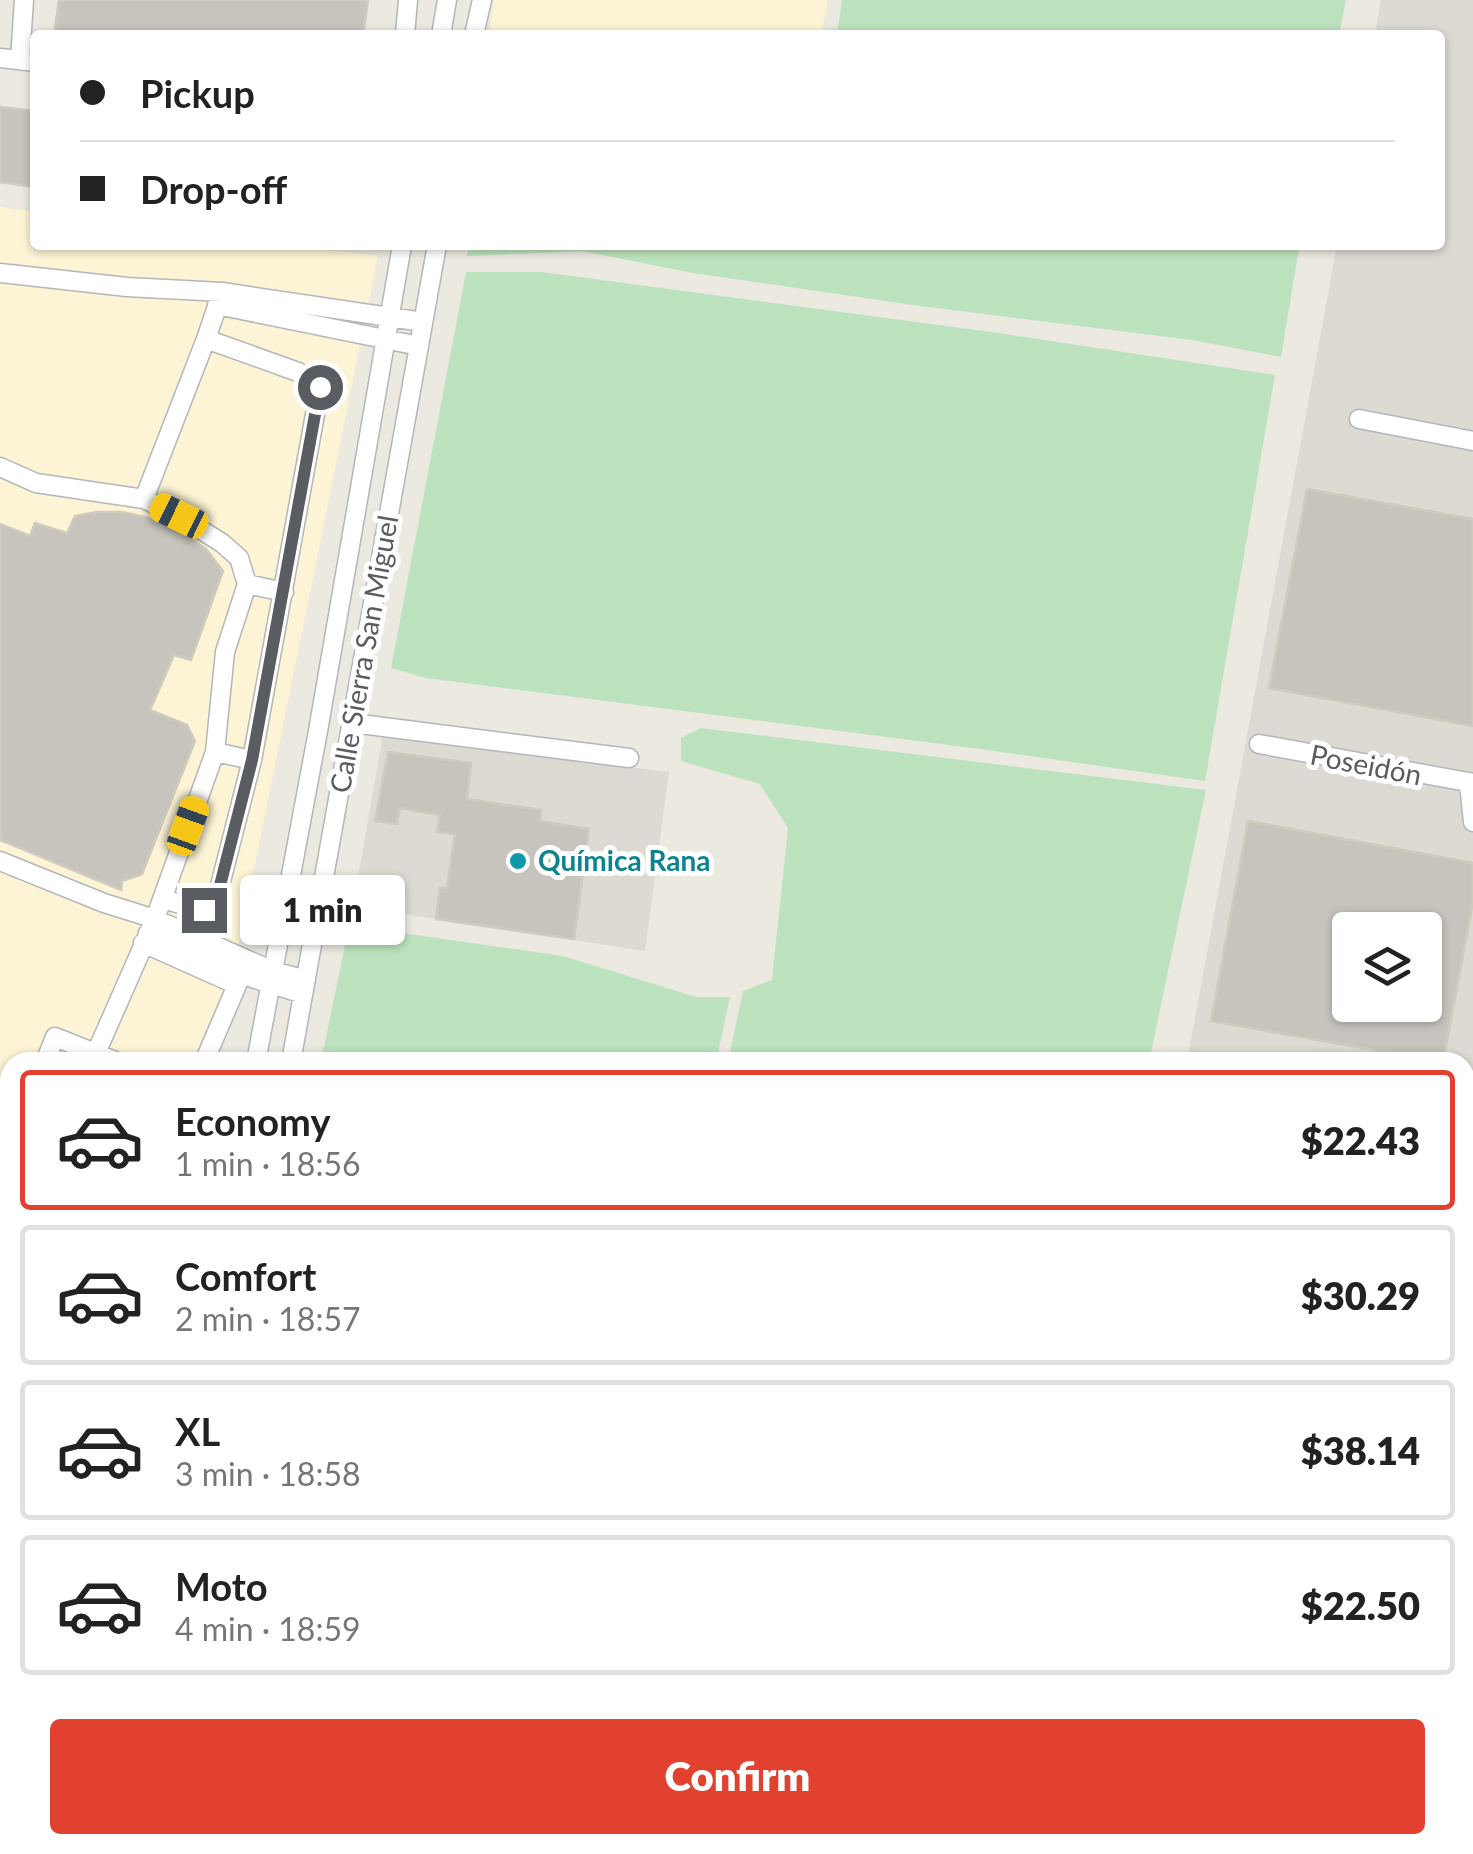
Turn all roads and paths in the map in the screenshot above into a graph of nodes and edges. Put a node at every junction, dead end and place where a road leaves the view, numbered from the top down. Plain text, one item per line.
1 (24, 0) edge
2 (408, 0) edge
3 (447, 0) edge
4 (482, 0) edge
5 (405, 30) edge
6 (441, 30) edge
7 (475, 30) edge
8 (0, 58) edge
9 (28, 61) edge
10 (401, 250) edge
11 (436, 250) edge
12 (0, 273) edge
13 (219, 298) junction
14 (389, 316) junction
15 (424, 322) junction
16 (385, 338) junction
17 (206, 339) junction
18 (419, 346) junction
19 (1359, 419) dead end
20 (1473, 441) edge
21 (0, 467) edge
22 (144, 499) junction
23 (246, 584) junction
24 (284, 592) junction
25 (352, 724) junction
26 (1259, 744) dead end
27 (215, 752) junction
28 (629, 758) dead end
29 (252, 760) junction
30 (1471, 783) edge
31 (1473, 822) edge
32 (0, 861) edge
33 (162, 899) junction
34 (149, 932) junction
35 (272, 978) junction
36 (305, 987) junction
37 (49, 1052) edge
38 (94, 1052) edge
39 (96, 1052) edge
40 (208, 1052) edge
41 (258, 1052) edge
42 (293, 1052) edge

1 - 9 street
2 - 5 street
3 - 6 street
4 - 7 street
8 - 9 street
10 - 14 street, Calle Sierra San Miguel
11 - 15 street, Calle Sierra San Miguel
12 - 13 street
13 - 14 street
13 - 16 street
13 - 17 street
14 - 15 street
14 - 16 street, Calle Sierra San Miguel
15 - 18 street, Calle Sierra San Miguel
16 - 18 street
16 - 35 street, Calle Sierra San Miguel
17 - 22 street
17 - 24 street
18 - 25 street, Calle Sierra San Miguel
19 - 20 street
21 - 22 street
22 - 23 street
23 - 24 street
23 - 27 street
24 - 29 street
25 - 28 street
25 - 36 street, Calle Sierra San Miguel
26 - 30 street, Poseidón
27 - 29 street
27 - 33 street
29 - 33 street
30 - 31 street
32 - 34 street
33 - 34 street
34 - 35 street
34 - 39 street
34 - 40 street
35 - 36 street
35 - 41 street, Calle Sierra San Miguel
36 - 42 street, Calle Sierra San Miguel
37 - 38 street

